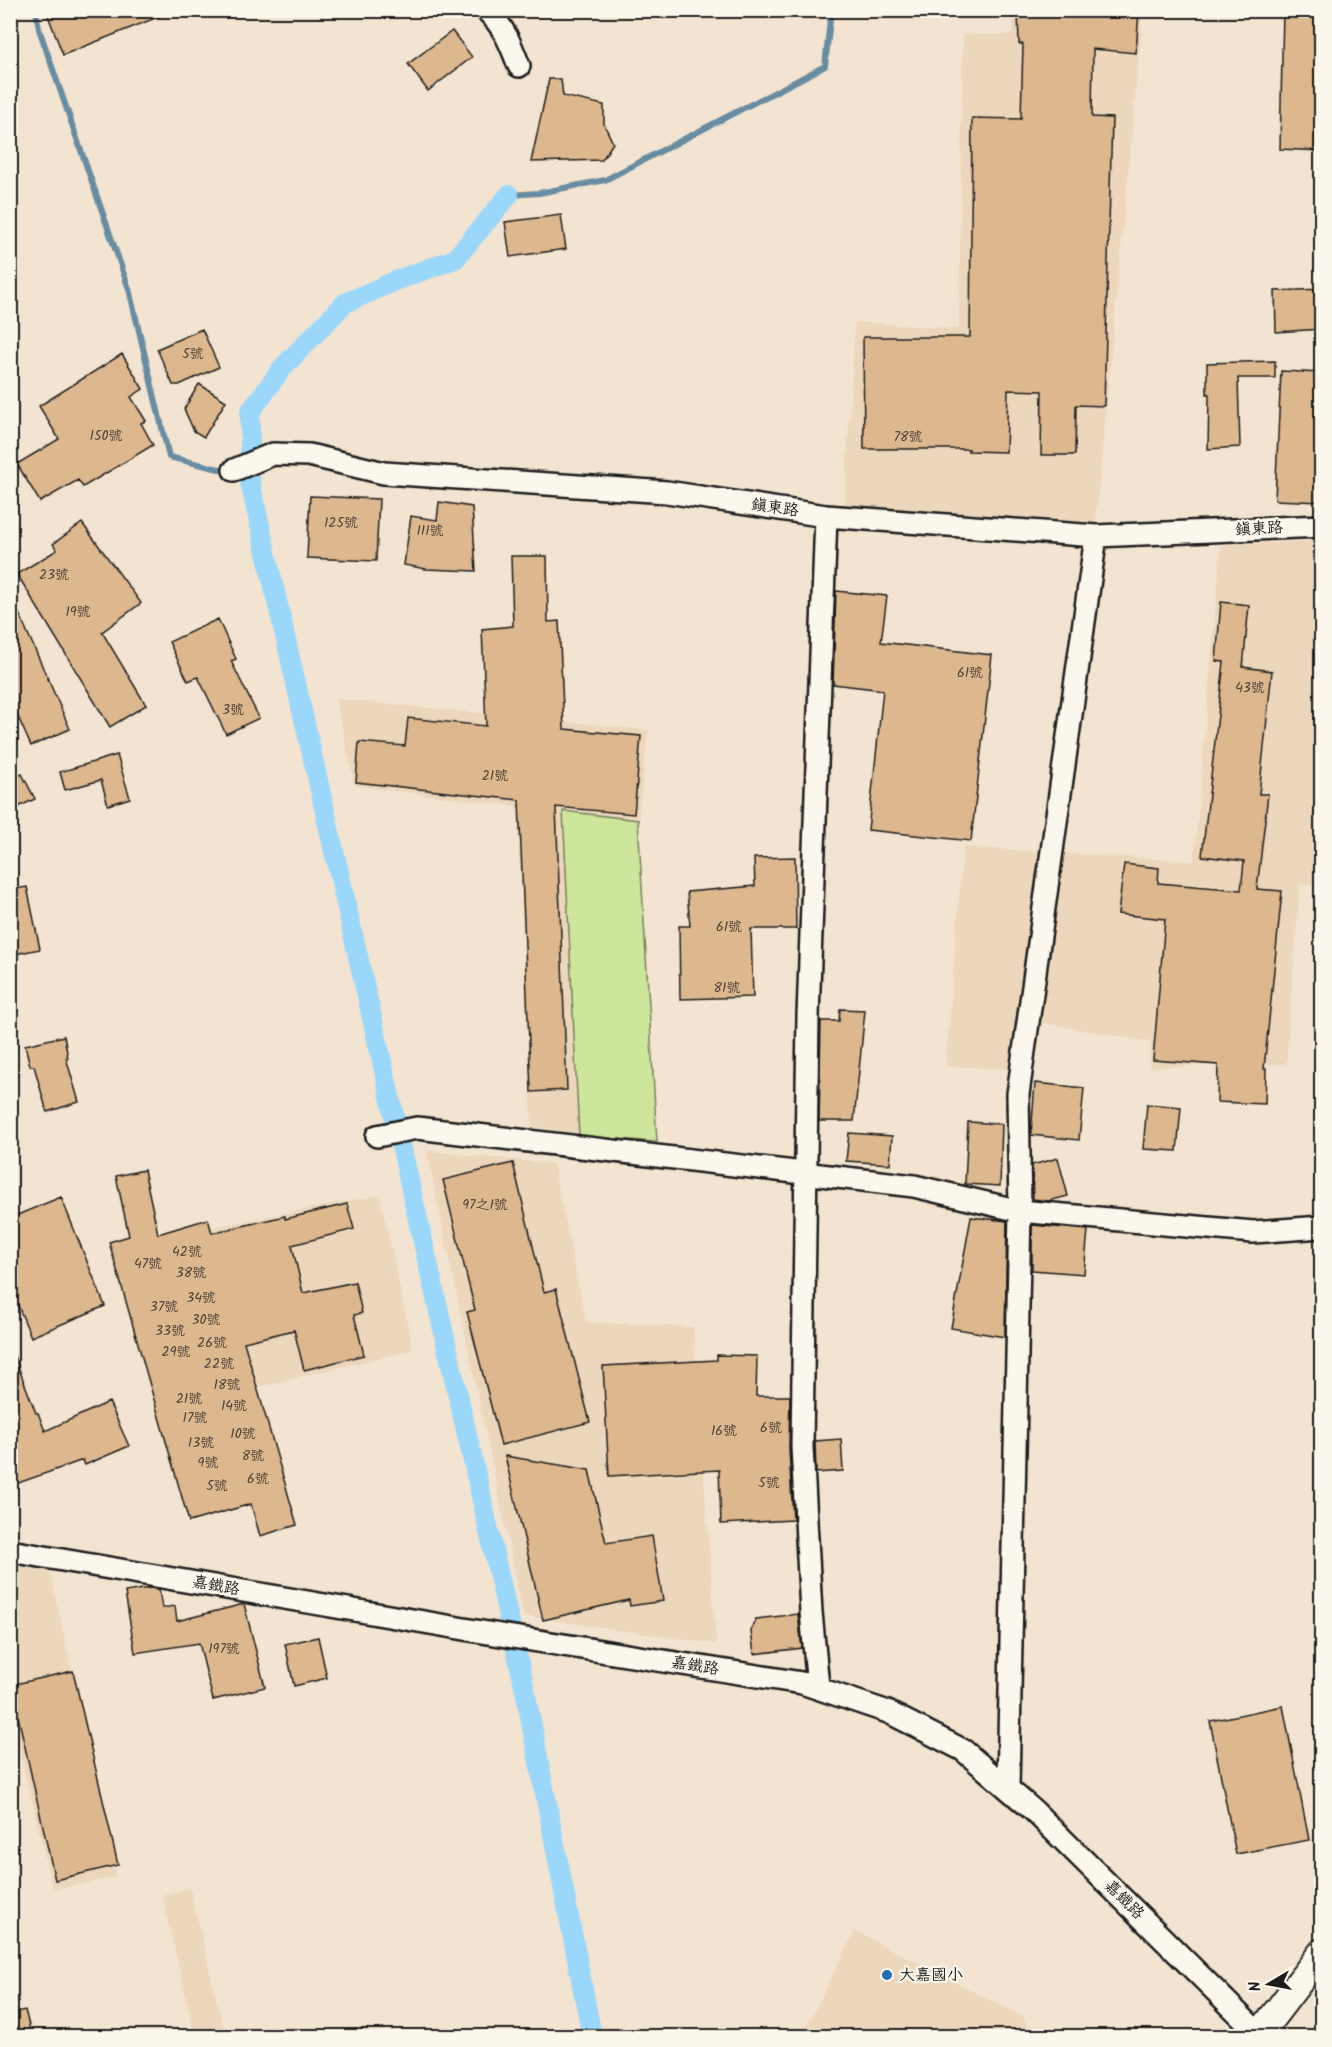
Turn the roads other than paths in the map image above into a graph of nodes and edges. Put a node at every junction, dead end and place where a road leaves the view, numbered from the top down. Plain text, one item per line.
1 (486, 10) edge
2 (519, 66) dead end
3 (234, 470) dead end
4 (826, 516) junction
5 (1322, 526) edge
6 (1096, 536) junction
7 (384, 1134) dead end
8 (805, 1173) junction
9 (1020, 1211) junction
10 (1322, 1227) edge
11 (10, 1551) edge
12 (818, 1687) junction
13 (1008, 1787) junction
14 (1322, 1952) edge
15 (1258, 2036) edge

1 - 2 street
3 - 4 street, 鎮東路
4 - 6 street, 鎮東路
4 - 8 street
5 - 6 street, 鎮東路
6 - 9 street
7 - 8 street
8 - 9 street
8 - 12 street
9 - 10 street
9 - 13 street
11 - 12 street, 嘉鐵路
12 - 13 street, 嘉鐵路
13 - 15 street, 嘉鐵路
14 - 15 main road

